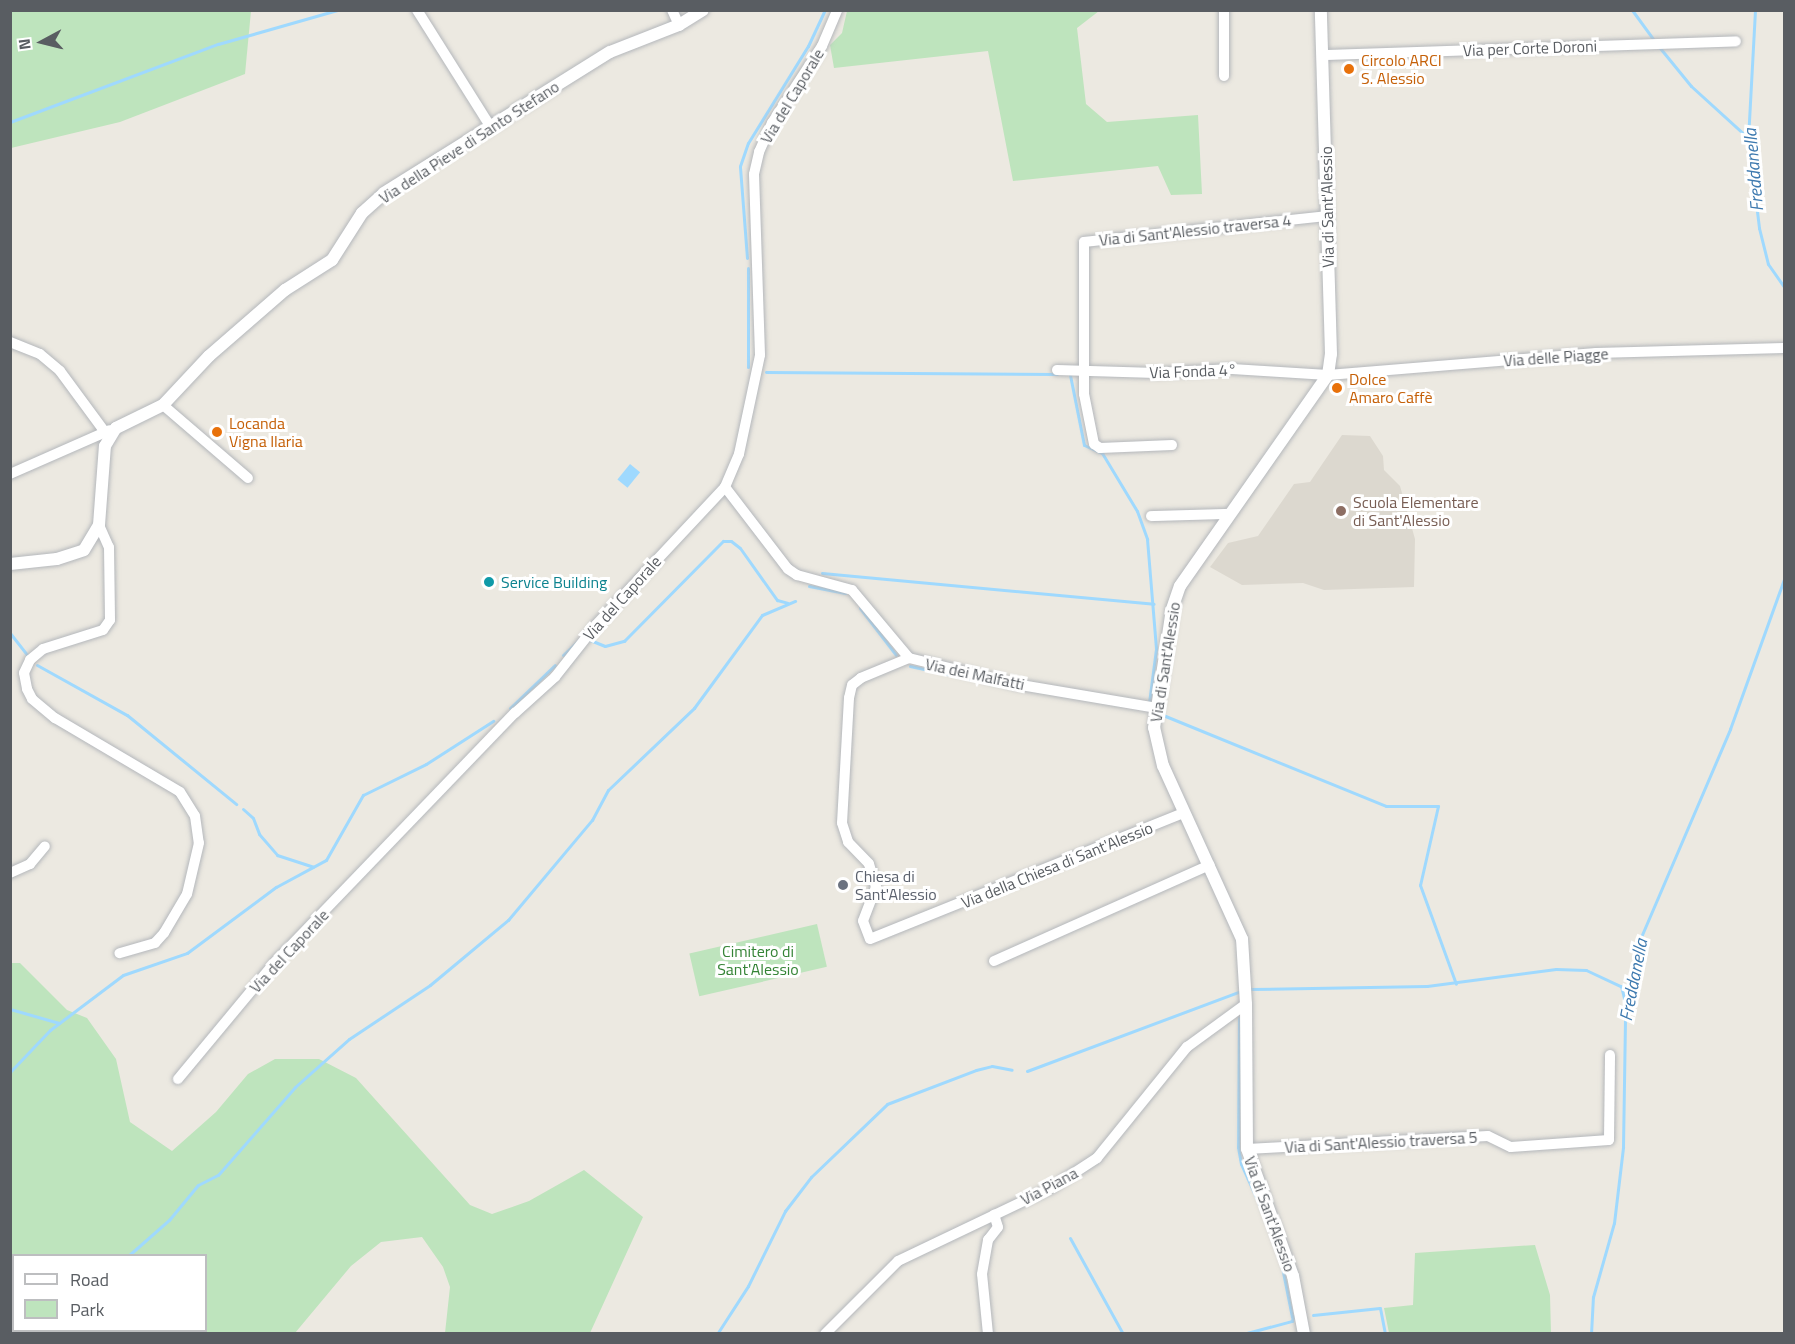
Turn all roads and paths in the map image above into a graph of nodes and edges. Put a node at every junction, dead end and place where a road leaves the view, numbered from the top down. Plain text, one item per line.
1 (417, 10) edge
2 (672, 10) edge
3 (703, 10) edge
4 (837, 10) edge
5 (1224, 10) edge
6 (1321, 10) edge
7 (679, 25) junction
8 (1736, 41) dead end
9 (1324, 55) junction
10 (1224, 76) dead end
11 (490, 126) junction
12 (1326, 216) junction
13 (10, 342) edge
14 (1785, 348) edge
15 (1057, 370) dead end
16 (1085, 371) junction
17 (1328, 375) junction
18 (163, 405) junction
19 (110, 430) junction
20 (1172, 445) dead end
21 (10, 474) edge
22 (248, 478) dead end
23 (725, 487) junction
24 (1228, 514) junction
25 (1151, 516) dead end
26 (99, 525) junction
27 (10, 564) edge
28 (909, 658) junction
29 (1152, 709) junction
30 (1184, 813) junction
31 (45, 846) dead end
32 (1210, 865) junction
33 (10, 873) edge
34 (119, 953) dead end
35 (994, 961) dead end
36 (1246, 1004) junction
37 (1610, 1055) dead end
38 (178, 1079) dead end
39 (1247, 1149) junction
40 (994, 1215) junction
41 (825, 1334) edge
42 (988, 1334) edge
43 (1304, 1334) edge

1 - 11 street
2 - 7 street
3 - 7 street, Via della Pieve di Santo Stefano
4 - 23 street, Via del Caporale
5 - 10 street
6 - 9 street, Via di Sant'Alessio
7 - 11 street, Via della Pieve di Santo Stefano
8 - 9 street, Via per Corte Doroni
9 - 12 street, Via di Sant'Alessio
11 - 18 street, Via della Pieve di Santo Stefano
12 - 16 street, Via di Sant'Alessio traversa 4
12 - 17 street, Via di Sant'Alessio
13 - 19 street
14 - 17 street, Via delle Piagge
15 - 16 street, Via Fonda 4°
16 - 17 street, Via Fonda 4°
16 - 20 street
17 - 24 street, Via di Sant'Alessio
18 - 19 street, Via della Pieve di Santo Stefano
18 - 22 street
19 - 21 street
19 - 26 street
23 - 28 street, Via dei Malfatti
23 - 38 street, Via del Caporale
24 - 25 street
24 - 29 street, Via di Sant'Alessio
26 - 27 street
26 - 34 street
28 - 29 street, Via dei Malfatti
28 - 30 street, Via della Chiesa di Sant'Alessio
29 - 30 street, Via di Sant'Alessio
30 - 32 street, Via di Sant'Alessio
31 - 33 street
32 - 35 street
32 - 36 street, Via di Sant'Alessio
36 - 39 street, Via di Sant'Alessio
36 - 40 street, Via Piana
37 - 39 street, Via di Sant'Alessio traversa 5
39 - 43 street, Via di Sant'Alessio
40 - 41 street, Via Piana
40 - 42 street

